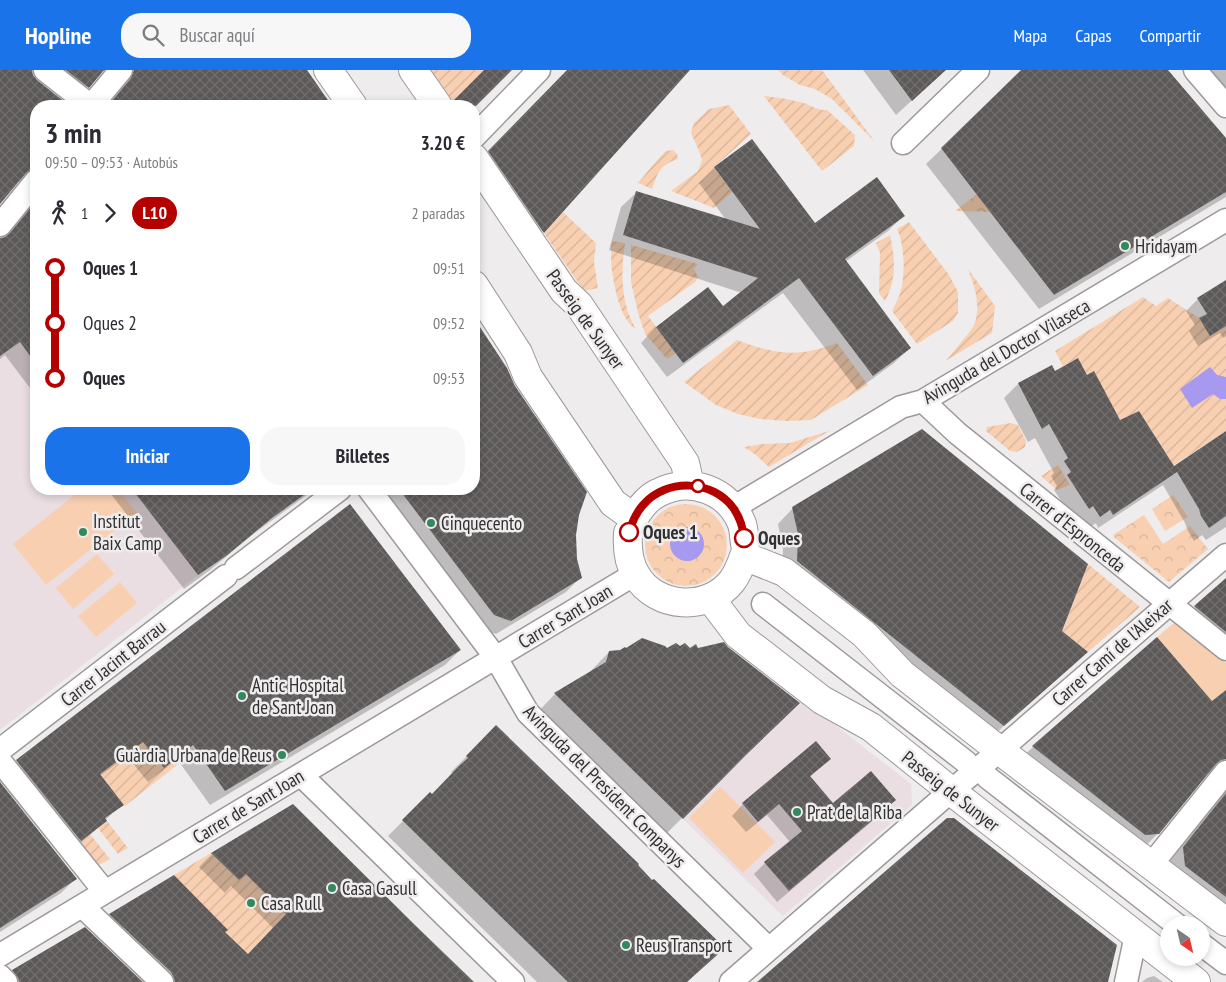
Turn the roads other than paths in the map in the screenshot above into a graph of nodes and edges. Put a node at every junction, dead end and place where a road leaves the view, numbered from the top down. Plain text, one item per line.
1 (45, 70) edge
2 (121, 70) edge
3 (328, 70) edge
4 (413, 70) edge
5 (539, 70) edge
6 (978, 70) edge
7 (1195, 70) edge
8 (83, 100) edge
9 (96, 100) edge
10 (349, 100) edge
11 (434, 100) edge
12 (1226, 106) edge
13 (480, 131) edge
14 (903, 143) dead end
15 (480, 167) edge
16 (30, 188) edge
17 (1226, 220) edge
18 (0, 224) edge
19 (480, 294) edge
20 (923, 401) junction
21 (690, 485) junction
22 (332, 495) edge
23 (374, 495) edge
24 (733, 508) junction
25 (631, 525) junction
26 (745, 550) junction
27 (1226, 555) edge
28 (635, 574) junction
29 (710, 598) junction
30 (1169, 603) junction
31 (763, 604) dead end
32 (1226, 649) edge
33 (496, 658) junction
34 (0, 750) edge
35 (999, 750) junction
36 (0, 761) edge
37 (966, 762) dead end
38 (1226, 772) edge
39 (301, 774) junction
40 (986, 778) dead end
41 (950, 791) junction
42 (1151, 865) junction
43 (105, 892) junction
44 (82, 906) junction
45 (1165, 916) edge
46 (1226, 922) edge
47 (1136, 935) junction
48 (768, 948) junction
49 (1210, 951) edge
50 (0, 955) edge
51 (1226, 963) edge
52 (0, 976) edge
53 (6, 982) edge
54 (162, 982) edge
55 (513, 982) edge
56 (731, 982) edge
57 (1126, 982) edge
58 (1196, 982) edge

1 - 8 street
2 - 9 street
3 - 10 street
4 - 11 street
5 - 13 street
6 - 14 street
7 - 12 street
15 - 21 street, Passeig de Sunyer
16 - 18 street
17 - 20 street, Avinguda del Doctor Vilaseca
19 - 25 street
20 - 24 street, Avinguda del Doctor Vilaseca
20 - 30 street, Carrer d’Espronceda
21 - 24 street
21 - 25 street
22 - 34 street, Carrer Jacint Barrau
23 - 33 street, Avinguda del President Companys
24 - 26 street
25 - 28 street
26 - 29 street
26 - 35 street
27 - 30 street, Carrer Camí de l'Aleixar
28 - 29 street
28 - 33 street, Carrer Sant Joan
29 - 41 street, Passeig de Sunyer
30 - 32 street, Carrer d’Espronceda
30 - 35 street, Carrer Camí de l'Aleixar
31 - 37 street, Passeig de Sunyer
33 - 39 street, Carrer de Sant Joan
33 - 48 street, Avinguda del President Companys
35 - 41 street, Carrer Camí de l'Aleixar
35 - 42 street
36 - 43 street
38 - 42 street
39 - 43 street, Carrer de Sant Joan
39 - 55 street
40 - 45 street, Passeig de Sunyer
41 - 47 street, Passeig de Sunyer
41 - 48 street, Carrer Camí de l'Aleixar
42 - 46 street
43 - 44 street, Carrer de Sant Joan
44 - 50 street, Carrer de Sant Joan
44 - 54 street
47 - 57 street
47 - 58 street, Passeig de Sunyer
48 - 56 street, Carrer Camí de l'Aleixar
49 - 51 street
52 - 53 street

